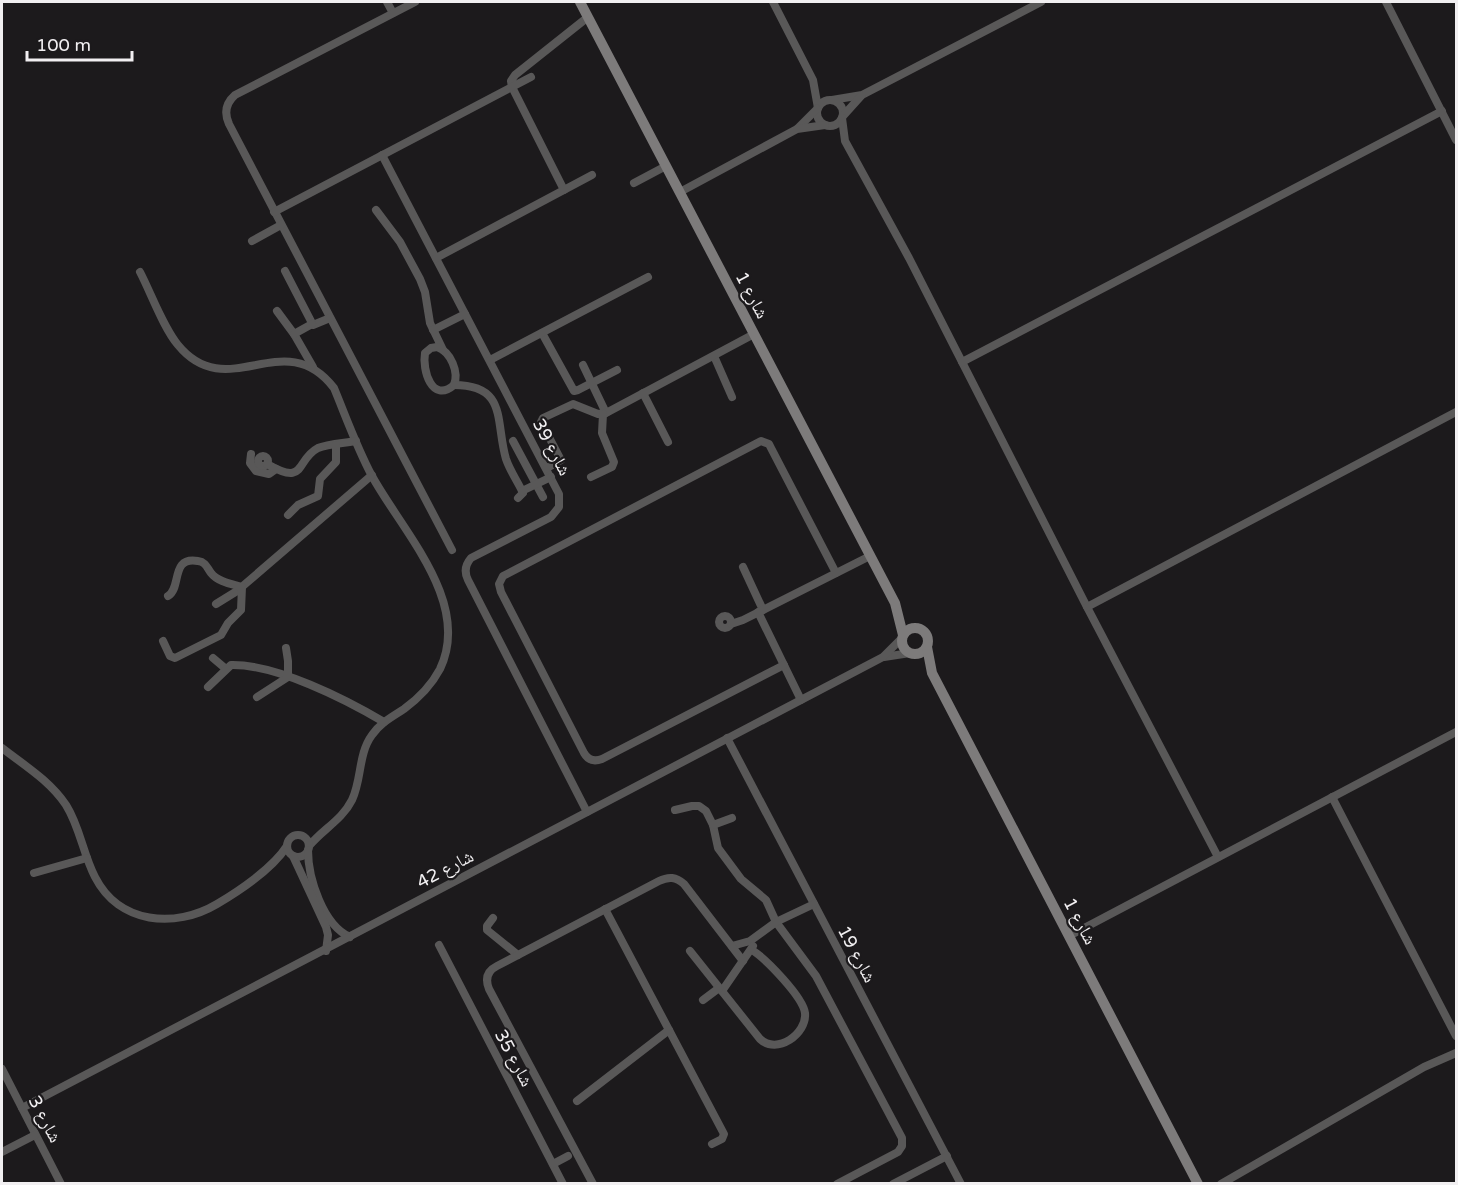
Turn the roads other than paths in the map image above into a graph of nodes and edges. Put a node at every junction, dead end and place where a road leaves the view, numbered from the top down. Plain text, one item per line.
1 (387, 2) edge
2 (415, 2) edge
3 (580, 2) edge
4 (773, 2) edge
5 (1041, 2) edge
6 (1386, 2) edge
7 (393, 13) junction
8 (588, 17) junction
9 (531, 77) dead end
10 (813, 80) junction
11 (512, 87) junction
12 (862, 95) junction
13 (832, 100) junction
14 (818, 108) junction
15 (1442, 111) junction
16 (842, 117) junction
17 (826, 125) junction
18 (797, 129) junction
19 (1456, 140) edge
20 (846, 141) junction
21 (382, 155) junction
22 (666, 166) junction
23 (592, 175) dead end
24 (634, 183) dead end
25 (564, 190) junction
26 (680, 192) junction
27 (376, 210) dead end
28 (274, 212) junction
29 (281, 225) junction
30 (252, 241) dead end
31 (436, 258) junction
32 (285, 271) dead end
33 (140, 272) dead end
34 (648, 277) dead end
35 (277, 311) dead end
36 (465, 314) junction
37 (330, 318) junction
38 (312, 324) junction
39 (433, 330) junction
40 (542, 333) junction
41 (294, 334) junction
42 (754, 334) junction
43 (443, 350) junction
44 (425, 353) junction
45 (714, 356) junction
46 (490, 360) junction
47 (962, 362) junction
48 (583, 365) dead end
49 (313, 367) junction
50 (617, 370) dead end
51 (592, 383) junction
52 (454, 386) junction
53 (643, 393) junction
54 (732, 397) dead end
55 (1456, 412) edge
56 (605, 413) junction
57 (356, 441) junction
58 (513, 441) dead end
59 (668, 442) dead end
60 (336, 445) junction
61 (547, 468) junction
62 (276, 469) junction
63 (372, 475) junction
64 (551, 477) junction
65 (591, 477) dead end
66 (536, 484) junction
67 (543, 497) dead end
68 (288, 515) dead end
69 (452, 550) dead end
70 (870, 556) junction
71 (743, 567) dead end
72 (836, 573) junction
73 (242, 587) junction
74 (168, 596) dead end
75 (895, 603) junction
76 (216, 604) dead end
77 (1087, 607) junction
78 (761, 611) junction
79 (731, 624) dead end
80 (917, 627) junction
81 (903, 636) junction
82 (163, 641) dead end
83 (927, 647) junction
84 (286, 648) dead end
85 (912, 653) junction
86 (883, 657) junction
87 (213, 658) dead end
88 (784, 666) junction
89 (226, 669) junction
90 (932, 673) junction
91 (288, 677) junction
92 (208, 687) dead end
93 (257, 697) dead end
94 (801, 700) junction
95 (384, 722) junction
96 (1456, 732) edge
97 (727, 738) junction
98 (2, 748) edge
99 (1332, 797) junction
100 (675, 810) dead end
101 (587, 812) junction
102 (732, 818) dead end
103 (713, 825) junction
104 (321, 834) junction
105 (305, 837) junction
106 (309, 848) junction
107 (290, 852) junction
108 (1218, 857) junction
109 (87, 858) junction
110 (34, 873) dead end
111 (814, 903) junction
112 (604, 909) junction
113 (494, 918) dead end
114 (776, 922) junction
115 (1069, 936) junction
116 (350, 937) junction
117 (753, 939) junction
118 (439, 945) dead end
119 (732, 946) junction
120 (752, 950) junction
121 (326, 951) junction
122 (690, 951) dead end
123 (518, 955) junction
124 (743, 961) junction
125 (721, 990) junction
126 (704, 1000) dead end
127 (669, 1030) junction
128 (1456, 1036) edge
129 (1456, 1053) edge
130 (2, 1069) edge
131 (577, 1101) dead end
132 (22, 1108) junction
133 (36, 1135) junction
134 (712, 1144) dead end
135 (2, 1152) edge
136 (572, 1154) junction
137 (947, 1156) junction
138 (553, 1164) junction
139 (61, 1184) edge
140 (563, 1184) edge
141 (593, 1184) edge
142 (837, 1184) edge
143 (893, 1184) edge
144 (961, 1184) edge
145 (1198, 1184) edge
146 (1221, 1184) edge

1 - 7 street
2 - 7 street
3 - 8 street, شارع 1
4 - 10 street
5 - 12 street
6 - 15 street
7 - 28 street
8 - 11 street
8 - 22 street, شارع 1
9 - 11 street
10 - 13 street
10 - 14 street
11 - 21 street
11 - 25 street
12 - 13 street
12 - 16 street
13 - 14 street
13 - 16 street
14 - 17 street
14 - 18 street
15 - 19 street
15 - 47 street
16 - 17 street
16 - 20 street
17 - 18 street
17 - 20 street
18 - 26 street
20 - 47 street
21 - 28 street
21 - 31 street, شارع 39
22 - 24 street
22 - 26 street, شارع 1
23 - 25 street
25 - 31 street
26 - 42 street, شارع 1
27 - 39 street
28 - 29 street
29 - 30 street
29 - 37 street
31 - 36 street, شارع 39
32 - 38 street
33 - 49 street
34 - 40 street
35 - 41 street
36 - 39 street
36 - 46 street, شارع 39
37 - 38 street
37 - 69 street
38 - 41 street
39 - 43 street
39 - 44 street
40 - 46 street
40 - 51 street
41 - 49 street
42 - 45 street
42 - 70 street, شارع 1
43 - 44 street
43 - 52 street
44 - 52 street
45 - 53 street
45 - 54 street
46 - 61 street, شارع 39
47 - 77 street
48 - 51 street
49 - 57 street
50 - 51 street
51 - 56 street
52 - 66 street
53 - 56 street
53 - 59 street
55 - 77 street
56 - 61 street
56 - 65 street
57 - 60 street
57 - 63 street
58 - 66 street
60 - 62 street
60 - 68 street
61 - 64 street, شارع 39
62 - 62 street
63 - 73 street
63 - 95 street
64 - 66 street
64 - 101 street, شارع 39
66 - 67 street
70 - 72 street
70 - 75 street, شارع 1
71 - 78 street
72 - 78 street
72 - 88 street
73 - 74 street
73 - 76 street
73 - 82 street
75 - 80 street, شارع 1
75 - 81 street, شارع 1
77 - 108 street
78 - 79 street
78 - 88 street
80 - 81 street
80 - 83 street
81 - 85 street
81 - 86 street, شارع 42
83 - 85 street
83 - 90 street, شارع 1
84 - 91 street
85 - 86 street, شارع 42
85 - 90 street, شارع 1
86 - 94 street, شارع 42
87 - 89 street
88 - 94 street
89 - 91 street
89 - 92 street
90 - 115 street, شارع 1
91 - 93 street
91 - 95 street
94 - 97 street, شارع 42
95 - 104 street
96 - 99 street
97 - 101 street, شارع 42
97 - 111 street, شارع 19
98 - 109 street
99 - 108 street
99 - 128 street
100 - 103 street
101 - 116 street, شارع 42
102 - 103 street
103 - 114 street
104 - 105 street
104 - 106 street
105 - 106 street
105 - 107 street
106 - 107 street
106 - 116 street
107 - 109 street
107 - 121 street
108 - 115 street
109 - 110 street
111 - 114 street
111 - 137 street, شارع 19
112 - 119 street
112 - 123 street
112 - 127 street
113 - 123 street
114 - 117 street
114 - 142 street
115 - 145 street, شارع 1
116 - 121 street, شارع 42
117 - 119 street
117 - 120 street
118 - 138 street, شارع 35
119 - 124 street
120 - 124 street
120 - 125 street
121 - 132 street, شارع 42
122 - 125 street
123 - 136 street
124 - 125 street
125 - 126 street
127 - 131 street
127 - 134 street
129 - 146 street
130 - 132 street, شارع 3
132 - 133 street, شارع 3
133 - 135 street
133 - 139 street, شارع 3
136 - 138 street
136 - 141 street
137 - 143 street
137 - 144 street, شارع 19
138 - 140 street, شارع 35

